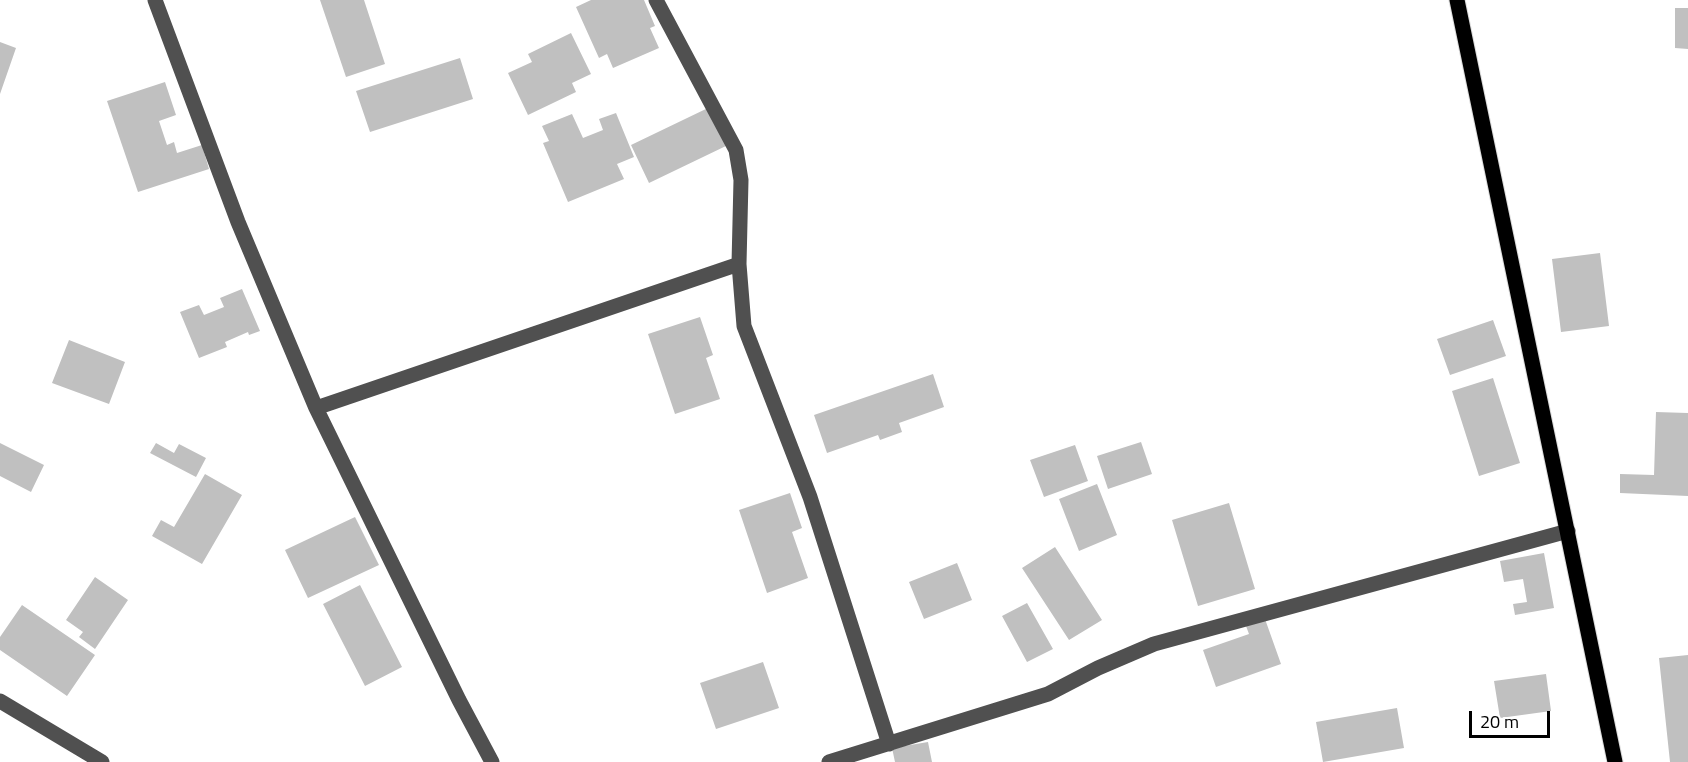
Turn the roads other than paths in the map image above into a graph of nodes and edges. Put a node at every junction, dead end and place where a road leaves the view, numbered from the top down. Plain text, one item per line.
1 (155, 0) edge
2 (656, 0) edge
3 (1457, 0) edge
4 (739, 264) junction
5 (316, 408) junction
6 (1568, 531) junction
7 (0, 701) edge
8 (889, 744) junction
9 (102, 762) edge
10 (492, 762) edge
11 (829, 762) edge
12 (1615, 762) edge

1 - 5 street
2 - 4 street
3 - 6 main road
4 - 5 street
4 - 8 street
5 - 10 street
6 - 8 street
6 - 12 main road
7 - 9 street
8 - 11 street

